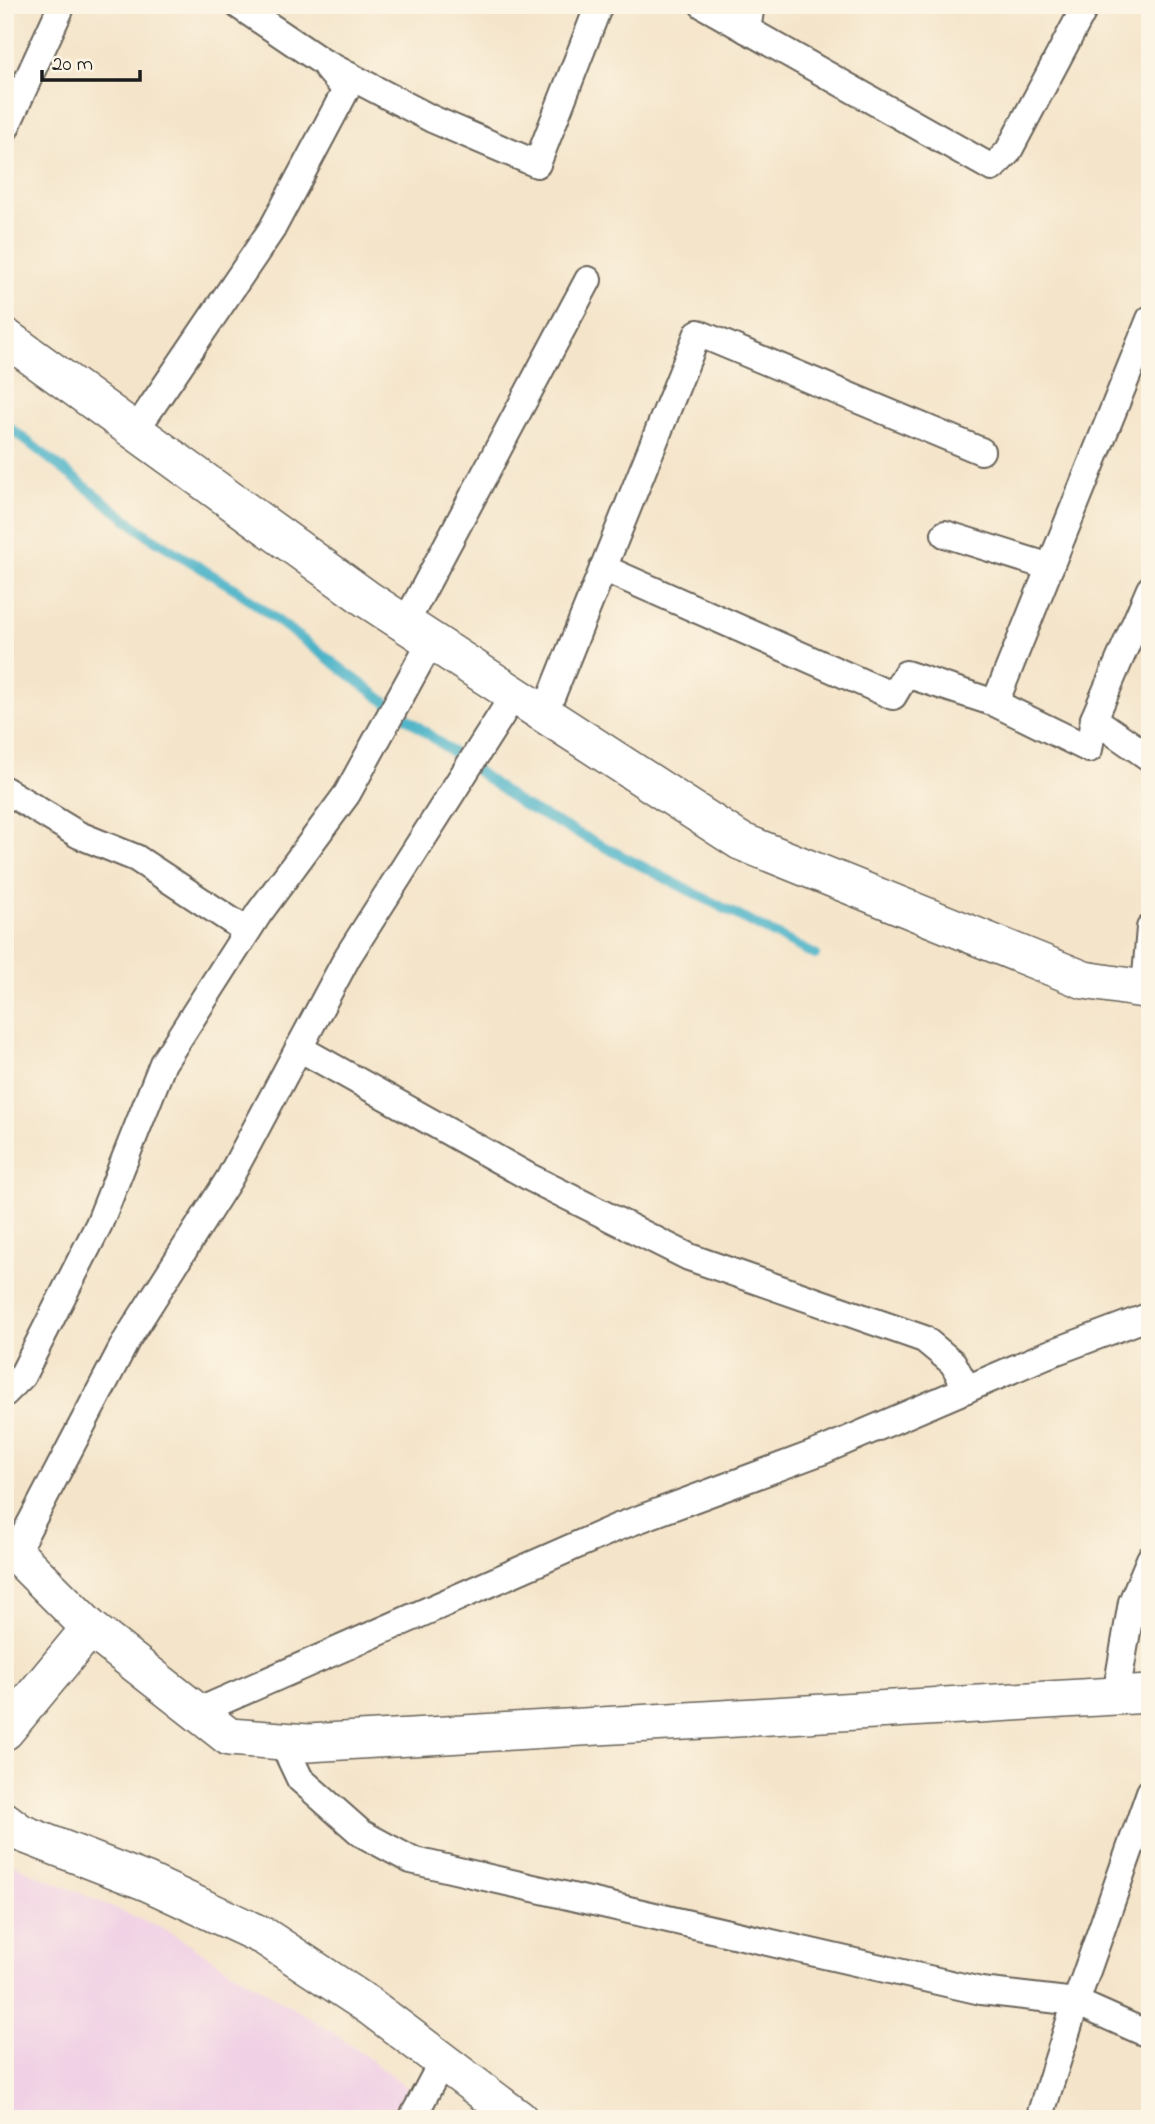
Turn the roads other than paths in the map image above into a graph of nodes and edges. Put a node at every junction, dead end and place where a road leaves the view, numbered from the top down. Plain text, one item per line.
1 (62, 5) edge
2 (238, 5) edge
3 (599, 5) edge
4 (703, 5) edge
5 (1086, 5) edge
6 (749, 18) edge
7 (321, 61) junction
8 (5, 130) edge
9 (588, 280) dead end
10 (1150, 319) edge
11 (5, 337) edge
12 (135, 431) junction
13 (981, 451) dead end
14 (945, 534) dead end
15 (1050, 567) junction
16 (603, 568) junction
17 (1150, 589) edge
18 (418, 632) junction
19 (995, 703) junction
20 (529, 705) junction
21 (1094, 719) junction
22 (1150, 758) edge
23 (5, 790) edge
24 (1150, 928) edge
25 (247, 931) junction
26 (1147, 989) edge
27 (299, 1048) junction
28 (1150, 1316) edge
29 (967, 1389) junction
30 (5, 1393) edge
31 (10, 1550) edge
32 (1150, 1559) edge
33 (90, 1628) junction
34 (1133, 1695) edge
35 (197, 1712) junction
36 (5, 1731) edge
37 (282, 1741) junction
38 (1150, 1792) edge
39 (5, 1821) edge
40 (1076, 2001) junction
41 (1150, 2035) edge
42 (443, 2060) junction
43 (412, 2119) edge
44 (519, 2119) edge
45 (1039, 2119) edge

1 - 8 street
2 - 7 street
3 - 7 street
4 - 6 street
5 - 6 street
7 - 12 street
9 - 18 street
10 - 15 street
11 - 12 street
12 - 18 street
13 - 16 street
14 - 15 street
15 - 19 street
16 - 19 street
16 - 20 street
17 - 21 street
18 - 20 street
18 - 25 street
19 - 21 street
20 - 26 street
20 - 27 street
21 - 22 street
23 - 25 street
24 - 26 street
25 - 30 street
27 - 29 street
27 - 31 street
28 - 29 street
29 - 35 street
31 - 33 street
32 - 34 street
33 - 35 street
33 - 36 street
34 - 37 street
35 - 37 street
37 - 40 street
38 - 40 street
39 - 42 street
40 - 41 street
40 - 45 street
42 - 43 street
42 - 44 street

